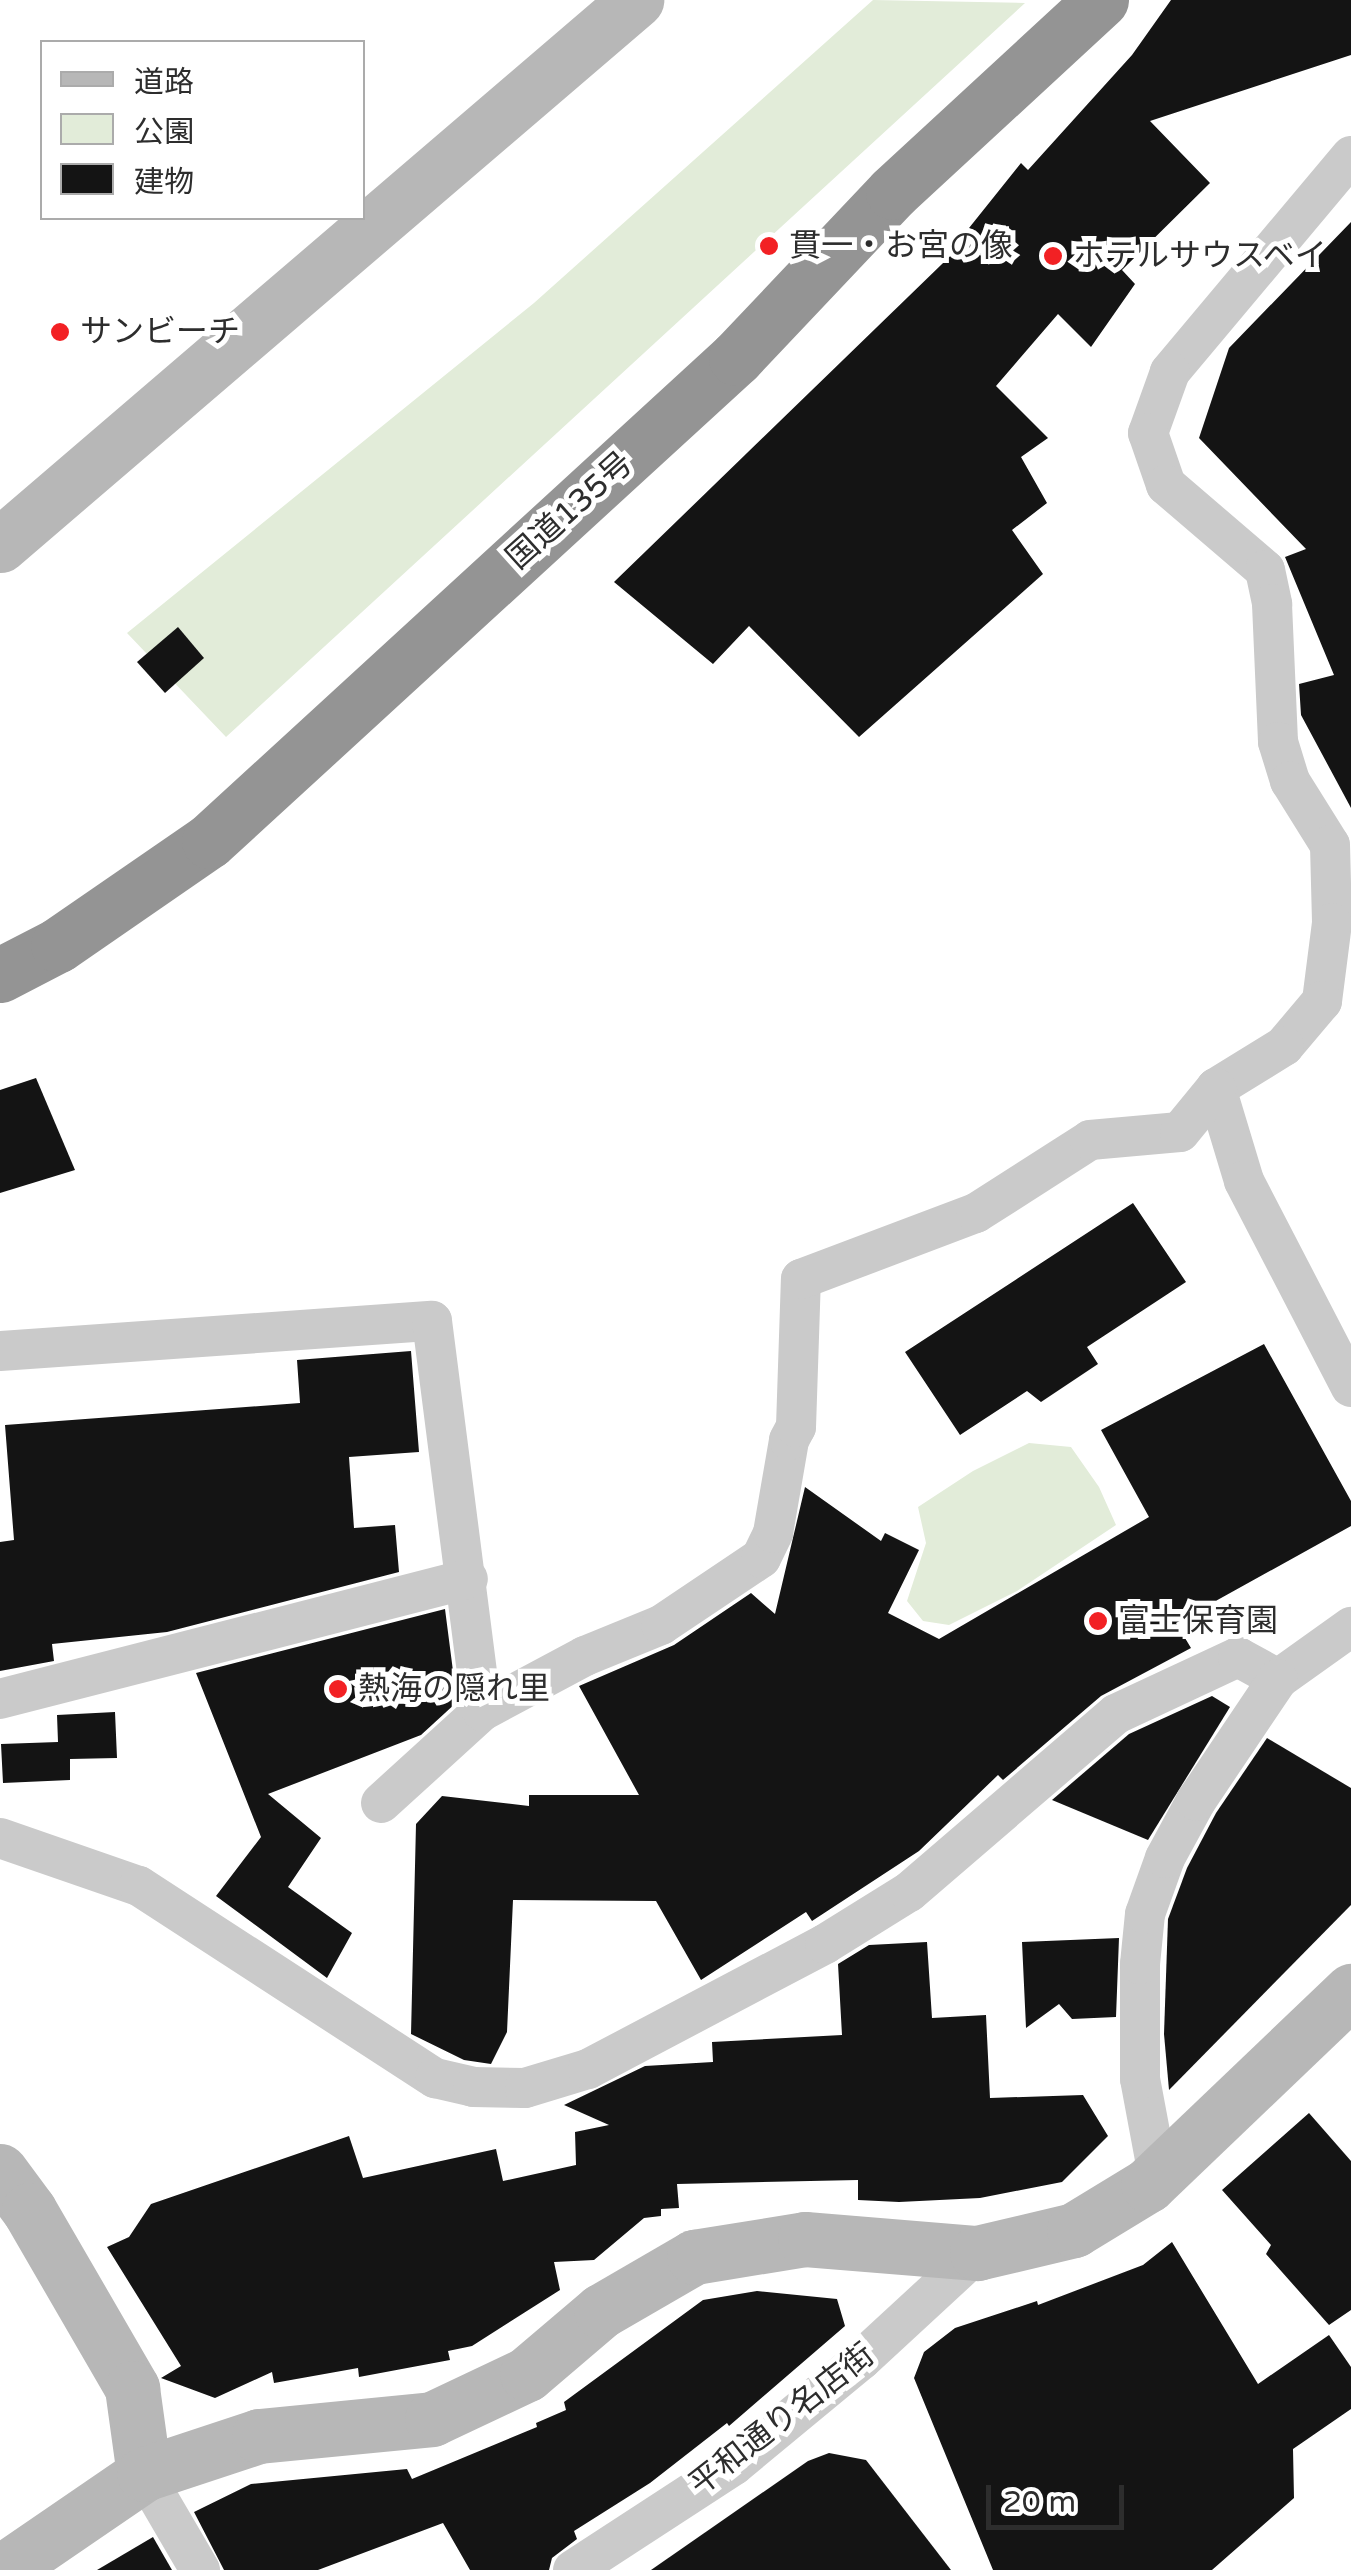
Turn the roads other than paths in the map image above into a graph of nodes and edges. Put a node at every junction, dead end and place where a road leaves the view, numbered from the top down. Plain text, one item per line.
1 (636, 0) edge
2 (1101, 0) edge
3 (1351, 156) edge
4 (0, 545) edge
5 (0, 975) edge
6 (1216, 1088) junction
7 (0, 1351) edge
8 (1351, 1386) edge
9 (468, 1579) junction
10 (1350, 1629) edge
11 (1278, 1680) junction
12 (0, 1699) edge
13 (482, 1711) junction
14 (381, 1804) dead end
15 (0, 1838) edge
16 (1351, 1991) edge
17 (0, 2171) edge
18 (1158, 2176) junction
19 (977, 2253) junction
20 (144, 2474) junction
21 (48, 2554) edge
22 (4, 2570) edge
23 (200, 2570) edge
24 (573, 2570) edge

1 - 4 street
2 - 5 highway, 国道135号
3 - 6 street
6 - 8 street
6 - 13 street
7 - 9 street
9 - 12 street
9 - 13 street
10 - 11 street
11 - 15 street
11 - 18 street
13 - 14 street
16 - 18 street
17 - 20 street
18 - 19 street
19 - 20 street
19 - 24 street, 平和通り名店街
20 - 21 street
20 - 23 street
21 - 22 street

